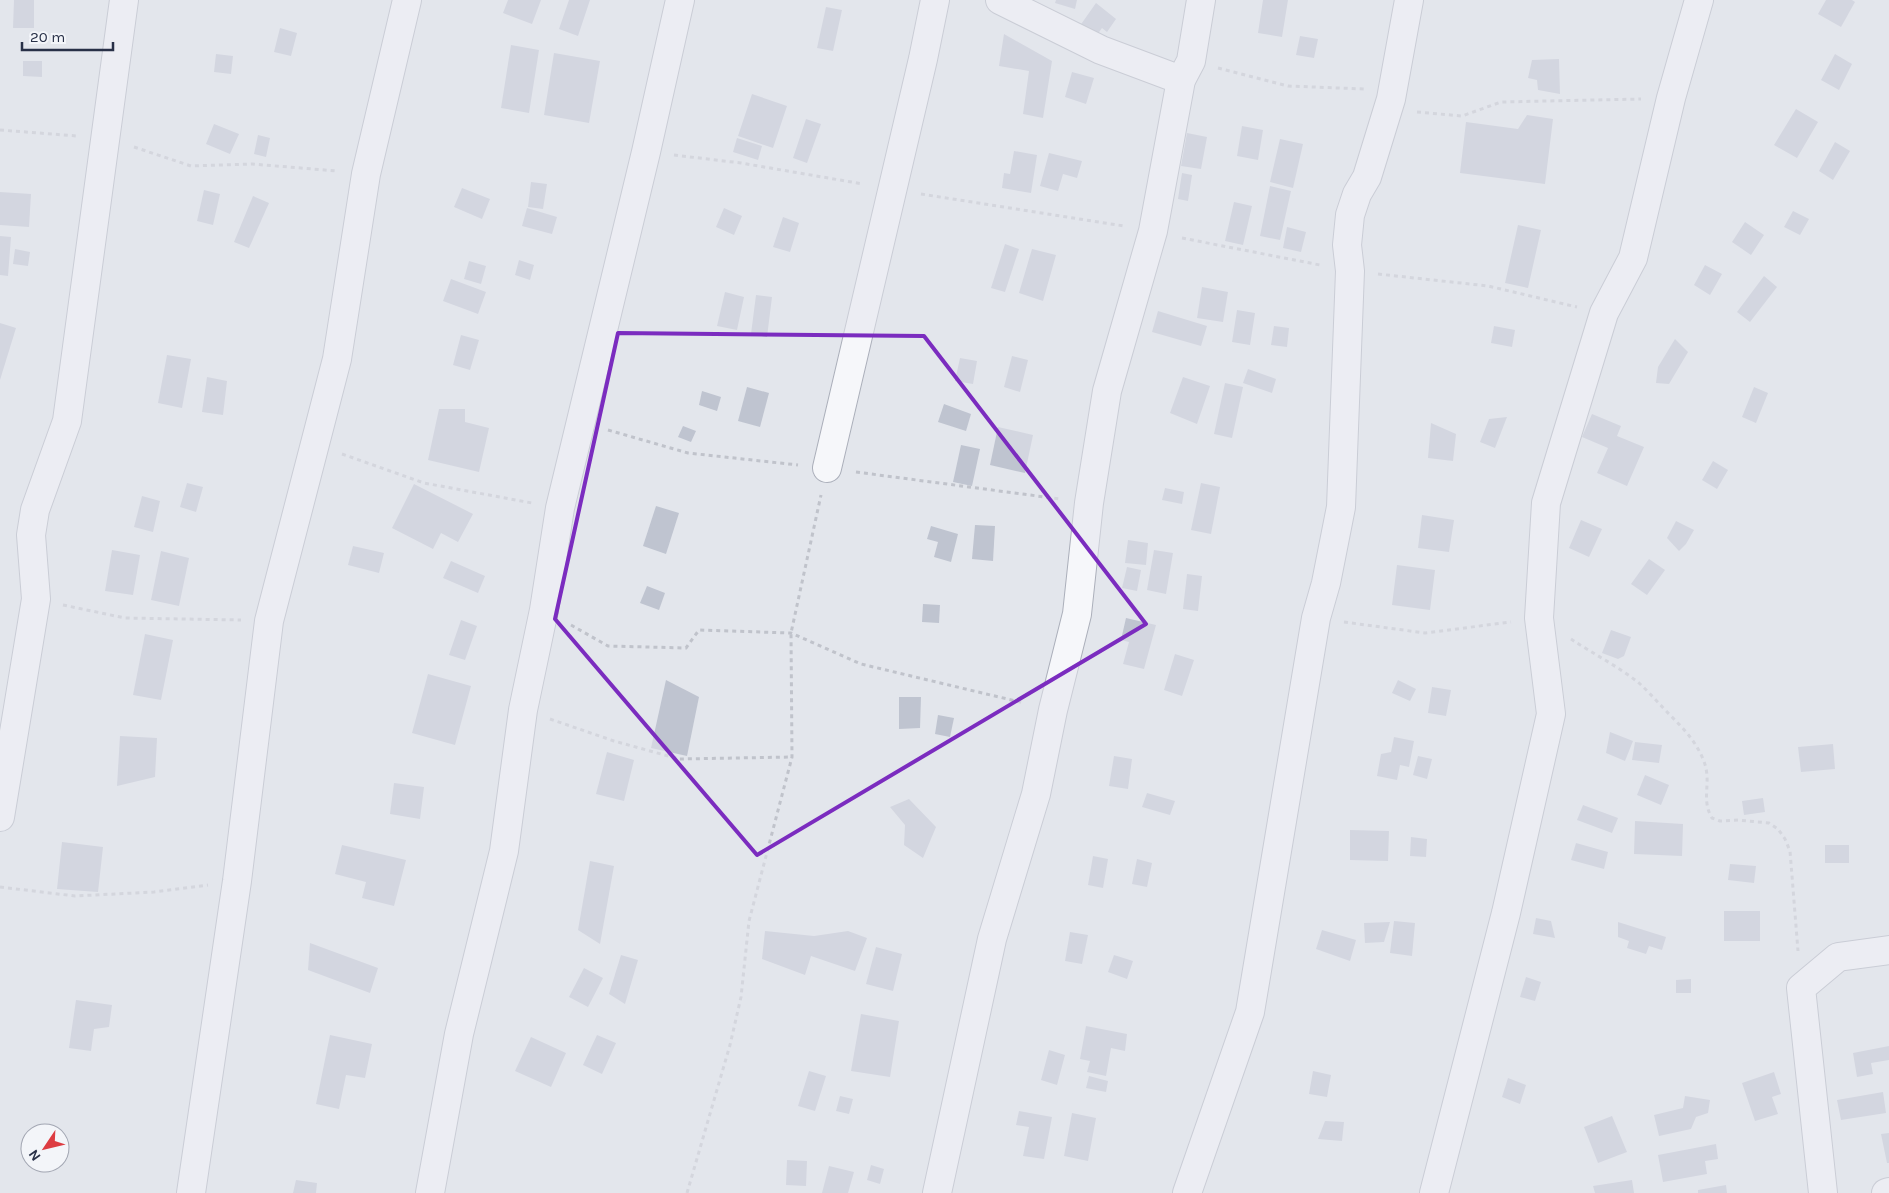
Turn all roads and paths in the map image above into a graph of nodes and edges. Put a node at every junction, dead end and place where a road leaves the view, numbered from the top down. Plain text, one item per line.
1 (124, 0) edge
2 (407, 0) edge
3 (680, 0) edge
4 (935, 0) edge
5 (1000, 0) edge
6 (1201, 0) edge
7 (1409, 0) edge
8 (1699, 0) edge
9 (1186, 70) junction
10 (1671, 98) junction
11 (1391, 99) junction
12 (0, 130) edge
13 (106, 138) junction
14 (366, 174) junction
15 (581, 422) junction
16 (316, 444) junction
17 (827, 468) junction
18 (1089, 503) junction
19 (560, 508) junction
20 (36, 599) junction
21 (544, 610) junction
22 (1316, 618) junction
23 (1538, 618) junction
24 (269, 621) junction
25 (791, 633) junction
26 (523, 710) junction
27 (1052, 710) junction
28 (792, 757) junction
29 (0, 816) edge
30 (237, 881) junction
31 (0, 887) edge
32 (1889, 950) edge
33 (1801, 988) junction
34 (191, 1193) edge
35 (430, 1193) edge
36 (687, 1193) edge
37 (938, 1193) edge
38 (1187, 1193) edge
39 (1434, 1193) edge
40 (1823, 1193) edge

1 - 13 street
2 - 14 street
3 - 15 street
4 - 17 street
5 - 9 street
6 - 9 street
7 - 11 street
8 - 10 street
9 - 11 path
9 - 18 street
10 - 11 path
10 - 23 street
11 - 22 street
12 - 13 path
13 - 14 path
13 - 20 street
14 - 16 street
15 - 17 path
15 - 19 street
16 - 19 path
16 - 24 street
17 - 18 path
17 - 25 path
18 - 27 street
19 - 21 street
20 - 24 path
20 - 29 street
21 - 25 path
21 - 26 street
22 - 23 path
22 - 38 street
23 - 33 path
23 - 39 street
24 - 30 street
25 - 27 path
25 - 28 path
26 - 28 path
26 - 35 street
27 - 37 street
28 - 36 path
30 - 31 path
30 - 34 street
32 - 33 street
33 - 40 street

